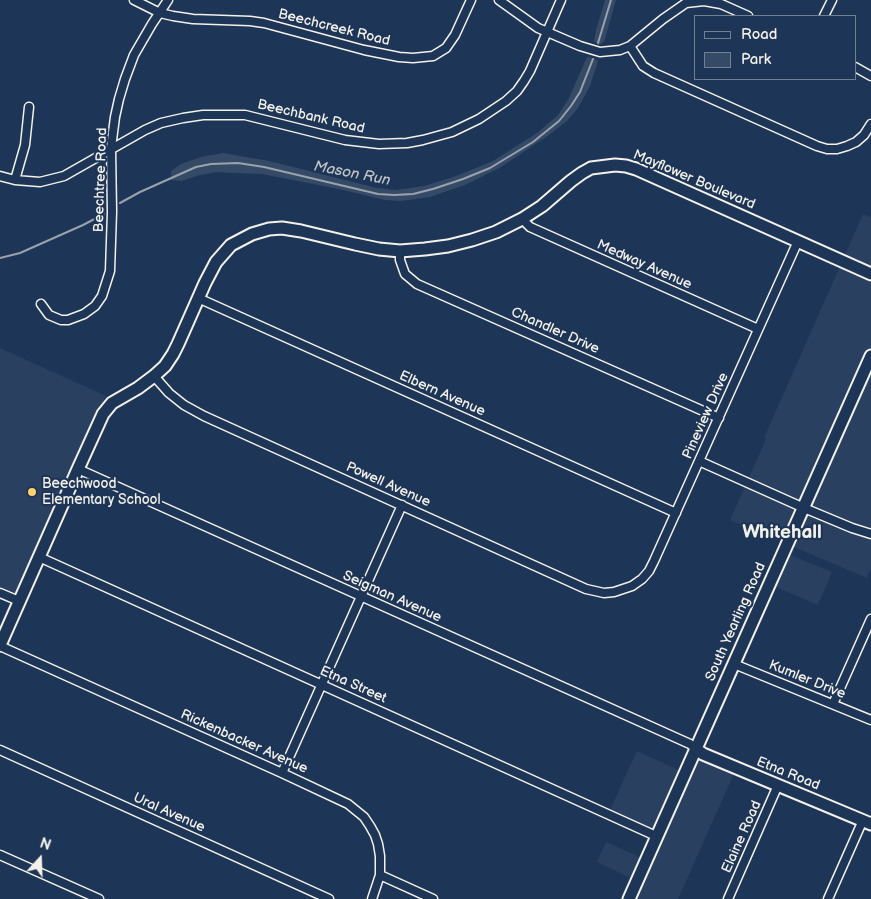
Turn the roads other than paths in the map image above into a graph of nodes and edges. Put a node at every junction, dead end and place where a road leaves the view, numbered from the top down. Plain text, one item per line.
1 (134, 0) edge
2 (168, 0) edge
3 (471, 0) edge
4 (498, 0) edge
5 (561, 0) edge
6 (832, 0) edge
7 (686, 2) edge
8 (160, 12) junction
9 (746, 15) edge
10 (824, 15) edge
11 (547, 32) junction
12 (630, 46) junction
13 (856, 68) edge
14 (871, 76) edge
15 (29, 107) dead end
16 (871, 124) edge
17 (111, 148) junction
18 (0, 176) edge
19 (15, 180) junction
20 (522, 219) junction
21 (798, 241) junction
22 (400, 251) junction
23 (871, 274) edge
24 (198, 298) junction
25 (41, 304) dead end
26 (758, 329) junction
27 (871, 356) edge
28 (154, 376) junction
29 (718, 418) junction
30 (699, 461) junction
31 (78, 469) junction
32 (402, 505) junction
33 (804, 508) junction
34 (676, 513) junction
35 (871, 534) edge
36 (38, 557) junction
37 (622, 590) joint
38 (0, 593) edge
39 (361, 596) junction
40 (19, 601) junction
41 (871, 619) edge
42 (0, 645) edge
43 (734, 664) junction
44 (322, 685) junction
45 (833, 704) junction
46 (871, 720) edge
47 (696, 749) junction
48 (0, 750) edge
49 (282, 773) junction
50 (778, 786) junction
51 (867, 822) edge
52 (656, 836) junction
53 (0, 854) edge
54 (380, 875) junction
55 (431, 898) edge
56 (98, 899) edge
57 (329, 899) edge
58 (372, 899) edge
59 (628, 899) edge
60 (728, 899) edge
61 (828, 899) edge

1 - 8 street, Beechcreek Road
2 - 8 street, Beechtree Road
3 - 8 street, Beechcreek Road
4 - 11 street
5 - 11 street, Beechbank Road
6 - 10 street
7 - 9 street
7 - 12 street
8 - 17 street, Beechtree Road
11 - 12 street
11 - 17 street, Beechbank Road
12 - 16 street
13 - 14 street
15 - 19 street
17 - 19 street, Beechbank Road
17 - 25 street, Beechtree Road
18 - 19 street, Beechbank Road
20 - 21 street, Mayflower Boulevard
20 - 22 street, Mayflower Boulevard
20 - 26 street, Medway Avenue
21 - 23 street, Mayflower Boulevard
21 - 26 street, Pineview Drive
22 - 24 street, Mayflower Boulevard
22 - 29 street, Chandler Drive
24 - 28 street, Mayflower Boulevard
24 - 34 street, Elbern Avenue
26 - 29 street, Pineview Drive
27 - 33 street, South Yearling Road
28 - 31 street, Mayflower Boulevard
28 - 32 street, Powell Avenue
29 - 30 street, Pineview Drive
30 - 33 street
30 - 34 street, Pineview Drive
31 - 36 street, Mayflower Boulevard
31 - 39 street, Seigman Avenue
32 - 37 street, Powell Avenue
32 - 39 street
33 - 35 street
33 - 43 street, South Yearling Road
34 - 37 street, Pineview Drive
36 - 40 street, Mayflower Boulevard
36 - 44 street, Etna Street
38 - 40 street
39 - 44 street
39 - 47 street, Seigman Avenue
40 - 42 street, Mayflower Boulevard
41 - 45 street
42 - 49 street, Rickenbacker Avenue
43 - 45 street, Kumler Drive
43 - 47 street, South Yearling Road
44 - 49 street
44 - 52 street, Etna Street
45 - 46 street, Kumler Drive
47 - 50 street, Etna Road
47 - 52 street, South Yearling Road
48 - 57 street, Ural Avenue
49 - 54 street, Rickenbacker Avenue
50 - 51 street, Etna Road
50 - 60 street, Elaine Road
51 - 61 street
52 - 59 street, South Yearling Road
53 - 56 street
54 - 55 street
54 - 58 street

